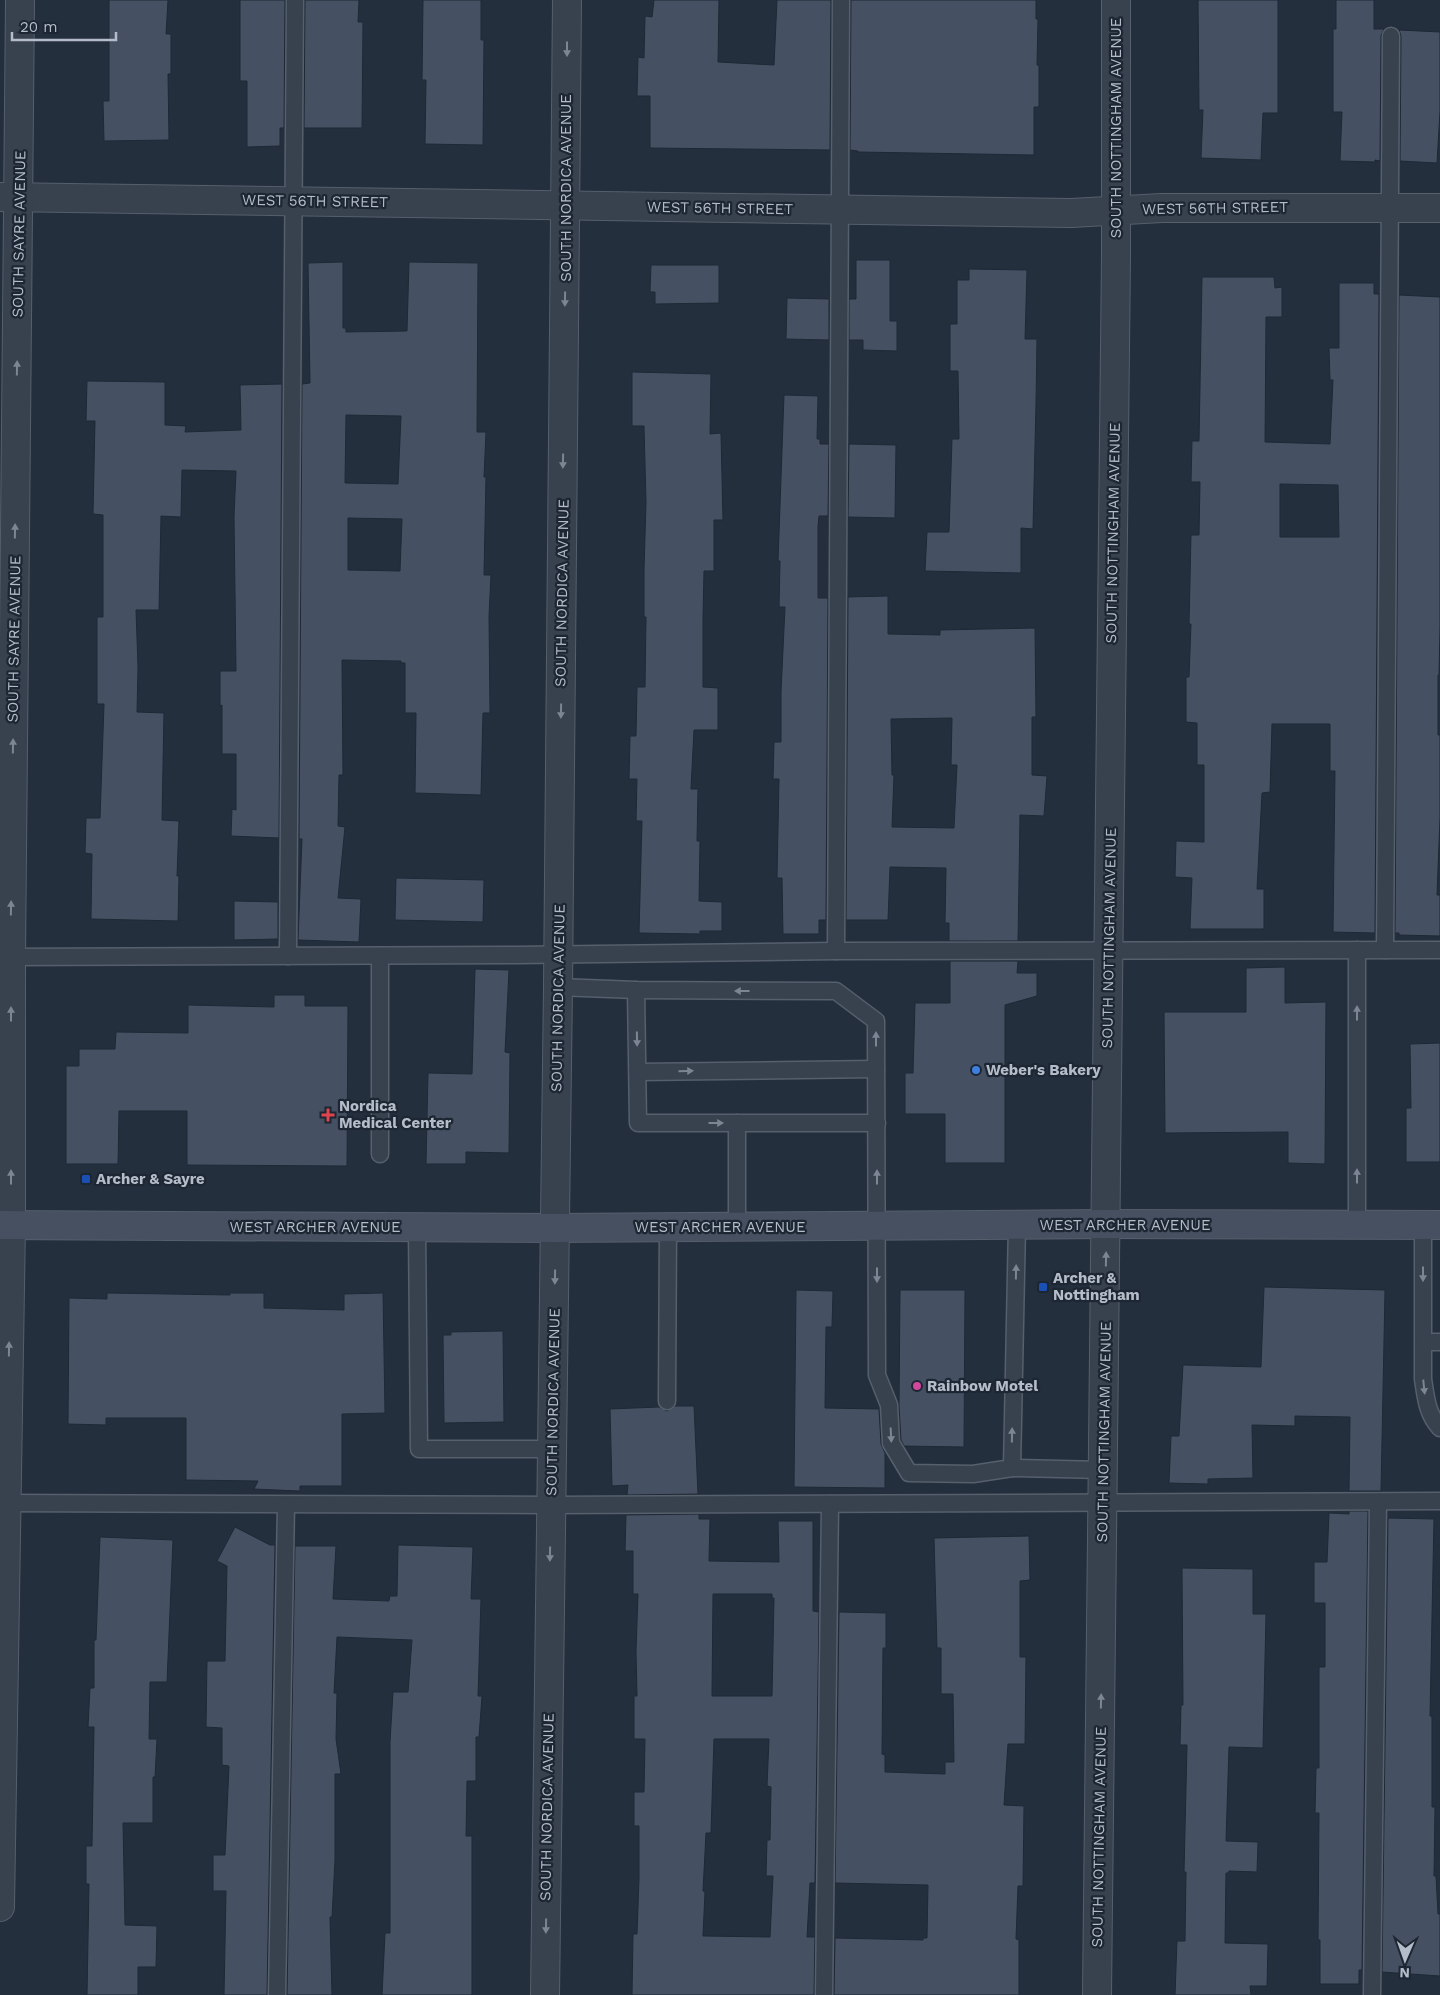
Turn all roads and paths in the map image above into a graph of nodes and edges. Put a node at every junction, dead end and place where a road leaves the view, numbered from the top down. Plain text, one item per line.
1 (20, 0) edge
2 (296, 0) edge
3 (567, 0) edge
4 (842, 0) edge
5 (1116, 0) edge
6 (1391, 36) dead end
7 (9, 197) edge
8 (295, 201) junction
9 (566, 204) junction
10 (1391, 207) junction
11 (1440, 208) edge
12 (841, 210) junction
13 (1116, 210) junction
14 (1357, 950) junction
15 (1385, 950) junction
16 (1440, 950) edge
17 (836, 951) junction
18 (1109, 951) junction
19 (559, 955) junction
20 (288, 956) junction
21 (380, 956) junction
22 (5, 957) edge
23 (558, 987) junction
24 (636, 990) junction
25 (876, 1069) junction
26 (638, 1072) junction
27 (877, 1123) junction
28 (737, 1124) junction
29 (380, 1154) dead end
30 (1106, 1224) junction
31 (1357, 1224) junction
32 (6, 1225) edge
33 (1017, 1225) junction
34 (1431, 1225) edge
35 (877, 1226) junction
36 (417, 1227) junction
37 (668, 1227) junction
38 (737, 1227) junction
39 (556, 1228) junction
40 (1432, 1342) edge
41 (667, 1401) dead end
42 (1440, 1428) edge
43 (552, 1449) junction
44 (1012, 1468) junction
45 (1103, 1470) junction
46 (1440, 1501) edge
47 (3, 1502) edge
48 (1378, 1502) junction
49 (1103, 1503) junction
50 (830, 1504) junction
51 (286, 1505) junction
52 (551, 1505) junction
53 (0, 1907) edge
54 (277, 1995) edge
55 (545, 1995) edge
56 (824, 1995) edge
57 (1097, 1995) edge
58 (1372, 1995) edge

1 - 7 street, SOUTH SAYRE AVENUE
2 - 8 lane
3 -> 9 street, SOUTH NORDICA AVENUE
4 - 12 lane
5 - 13 street, SOUTH NOTTINGHAM AVENUE
6 - 10 lane
7 - 8 street, WEST 56TH STREET
22 -> 7 street, SOUTH SAYRE AVENUE
8 - 9 street, WEST 56TH STREET
8 - 20 lane
9 - 12 street, WEST 56TH STREET
9 -> 19 street, SOUTH NORDICA AVENUE
10 - 11 street, WEST 56TH STREET
10 - 13 street, WEST 56TH STREET
10 - 15 lane
12 - 13 street, WEST 56TH STREET
12 - 17 lane
13 - 18 street, SOUTH NOTTINGHAM AVENUE
14 - 15 lane
14 - 18 lane
31 -> 14 lane
15 - 16 lane
17 - 18 lane
17 - 19 lane
18 - 30 street, SOUTH NOTTINGHAM AVENUE
19 - 21 lane
19 - 23 street, SOUTH NORDICA AVENUE
20 - 21 lane
20 - 22 lane
21 - 29 lane
32 -> 22 street, SOUTH SAYRE AVENUE
23 - 24 lane
23 - 39 street, SOUTH NORDICA AVENUE
25 -> 24 lane
24 -> 26 lane
26 -> 25 lane
25 - 27 lane
26 -> 28 lane
27 - 28 lane
35 -> 27 lane
28 - 38 lane
30 - 31 main road, WEST ARCHER AVENUE
30 - 33 main road, WEST ARCHER AVENUE
45 -> 30 street, SOUTH NOTTINGHAM AVENUE
31 - 34 main road, WEST ARCHER AVENUE
32 - 36 main road, WEST ARCHER AVENUE
47 -> 32 street, SOUTH SAYRE AVENUE
33 - 35 main road, WEST ARCHER AVENUE
44 -> 33 lane
34 -> 40 lane
35 - 38 main road, WEST ARCHER AVENUE
35 -> 44 lane
36 - 39 main road, WEST ARCHER AVENUE
36 - 43 lane
37 - 38 main road, WEST ARCHER AVENUE
37 - 39 main road, WEST ARCHER AVENUE
37 - 41 lane
39 -> 43 street, SOUTH NORDICA AVENUE
40 -> 42 lane
43 - 52 street, SOUTH NORDICA AVENUE
44 - 45 lane
45 - 49 street, SOUTH NOTTINGHAM AVENUE
46 - 48 lane
47 - 51 lane
47 - 53 street, SOUTH SAYRE AVENUE
48 - 49 lane
48 - 58 lane
49 - 50 lane
57 -> 49 street, SOUTH NOTTINGHAM AVENUE
50 - 52 lane
50 - 56 lane
51 - 52 lane
51 - 54 lane
52 -> 55 street, SOUTH NORDICA AVENUE

